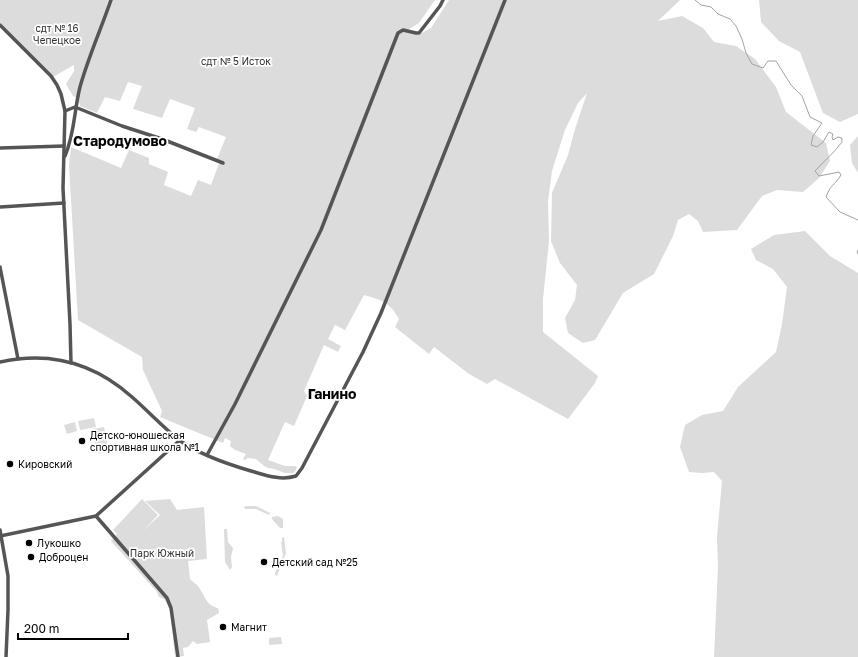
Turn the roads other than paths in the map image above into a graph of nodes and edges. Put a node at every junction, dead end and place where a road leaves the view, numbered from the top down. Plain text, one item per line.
1 (111, 0) edge
2 (443, 0) edge
3 (505, 0) edge
4 (0, 25) edge
5 (75, 107) junction
6 (65, 111) junction
7 (64, 146) junction
8 (0, 148) edge
9 (64, 158) junction
10 (223, 163) dead end
11 (64, 203) junction
12 (0, 207) edge
13 (0, 267) edge
14 (18, 358) junction
15 (0, 362) edge
16 (71, 363) junction
17 (180, 440) junction
18 (207, 455) junction
19 (96, 516) junction
20 (0, 530) edge
21 (1, 536) edge
22 (6, 657) edge
23 (178, 657) edge

1 - 5 street
2 - 18 street
3 - 18 street
4 - 6 street
5 - 6 street
5 - 9 street
5 - 10 street
6 - 7 street
7 - 8 street
7 - 9 street
9 - 11 street
11 - 12 street
11 - 16 street
13 - 14 street
14 - 15 street
14 - 16 street
16 - 17 street
17 - 18 street
17 - 19 street
19 - 21 street
19 - 23 street
20 - 21 street
21 - 22 street

